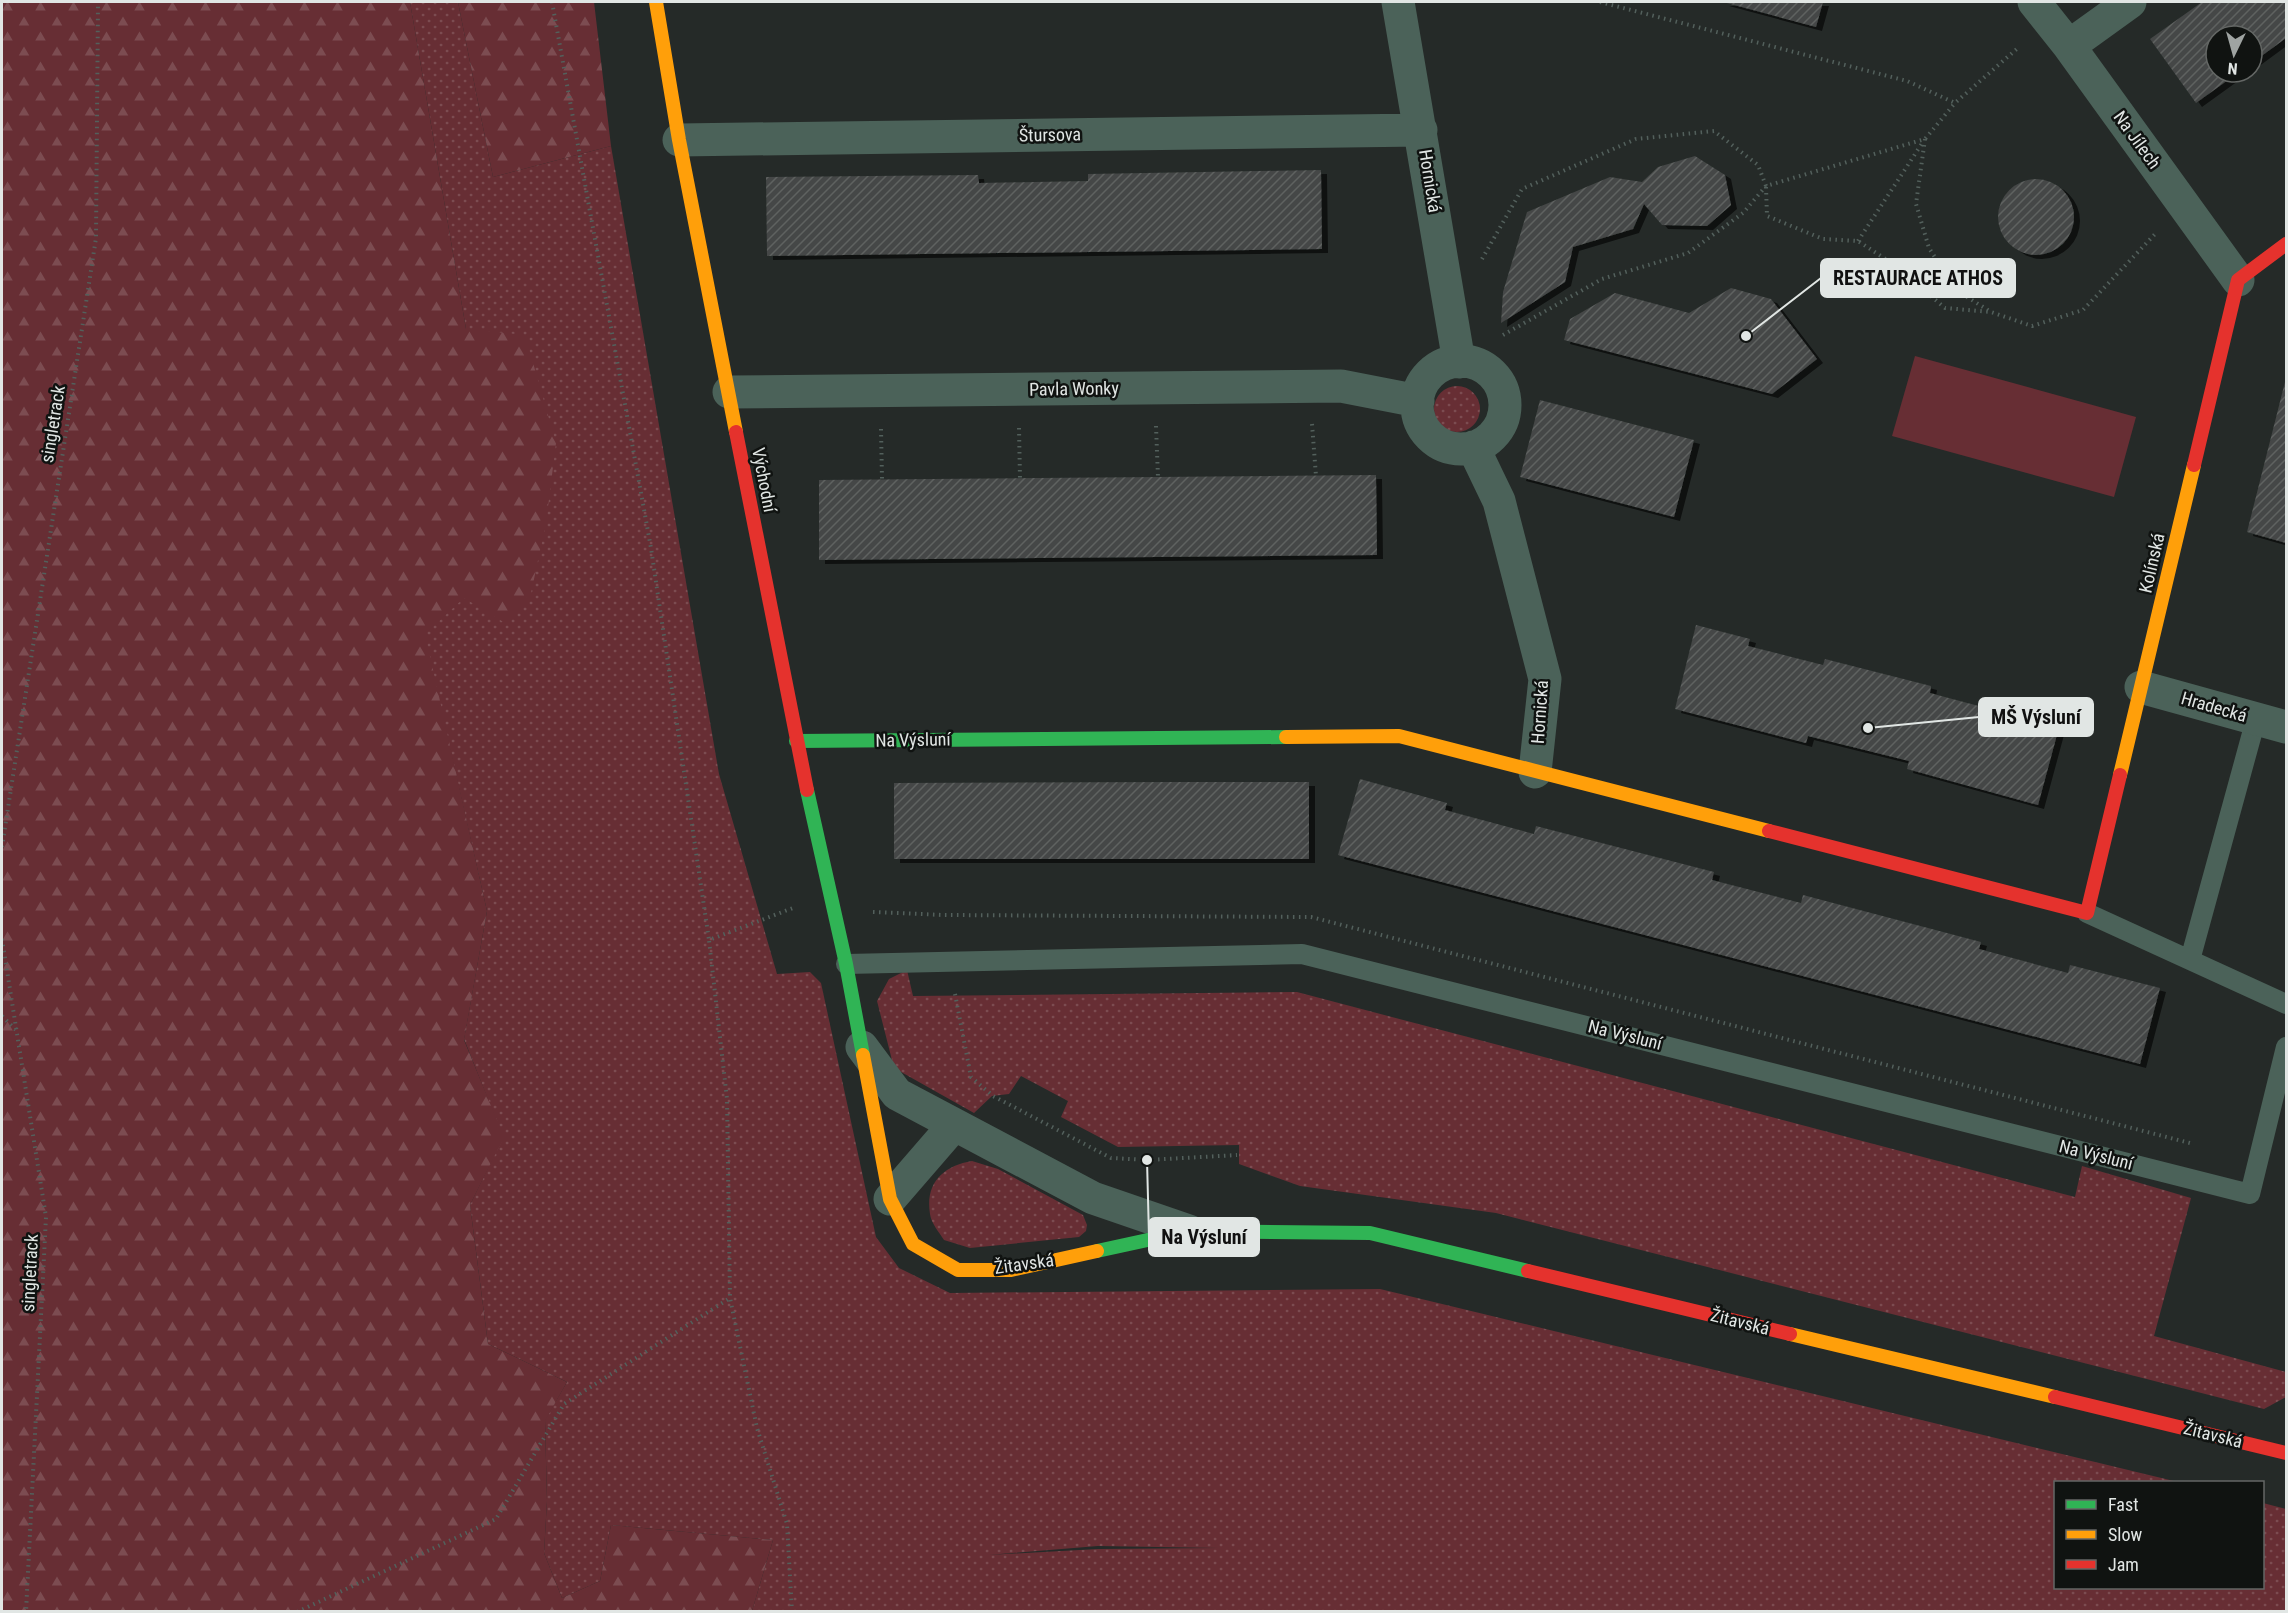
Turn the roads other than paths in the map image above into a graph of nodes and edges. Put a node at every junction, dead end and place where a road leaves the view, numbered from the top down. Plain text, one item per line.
1 (656, 2) edge
2 (1398, 2) edge
3 (2130, 2) edge
4 (2041, 11) edge
5 (2069, 46) junction
6 (1421, 130) junction
7 (679, 140) junction
8 (2286, 243) edge
9 (2238, 280) junction
10 (1459, 362) junction
11 (729, 392) junction
12 (1418, 401) junction
13 (1473, 447) junction
14 (2141, 687) junction
15 (2271, 723) edge
16 (796, 741) junction
17 (1535, 772) junction
18 (2087, 912) junction
19 (2190, 960) junction
20 (846, 964) junction
21 (2286, 1004) edge
22 (862, 1047) junction
23 (2286, 1047) edge
24 (954, 1125) junction
25 (890, 1200) junction
26 (1189, 1231) junction
27 (2286, 1453) edge

1 - 7 street, Východní
2 - 6 street, Hornická
3 - 5 street
4 - 5 street, Na Jílech
5 - 9 street, Na Jílech
6 - 7 street, Štursova
6 - 10 street, Hornická
7 - 11 street, Východní
8 - 9 street
9 - 14 street, Kolínská
10 - 12 street
10 - 13 street
11 - 12 street, Pavla Wonky
11 - 16 street, Východní
12 - 13 street
13 - 17 street, Hornická
14 - 15 street, Hradecká
14 - 18 street, Kolínská
15 - 19 lane
16 - 17 street, Na Výsluní
16 - 20 street, Východní
17 - 18 street, Na Výsluní
18 - 19 lane
19 - 21 lane
20 - 22 street, Žitavská
20 - 23 lane, Na Výsluní
22 - 24 street, Žitavská
22 - 25 street, Žitavská
24 - 25 street
24 - 26 street, Žitavská
25 - 26 street, Žitavská
26 - 27 street, Žitavská

